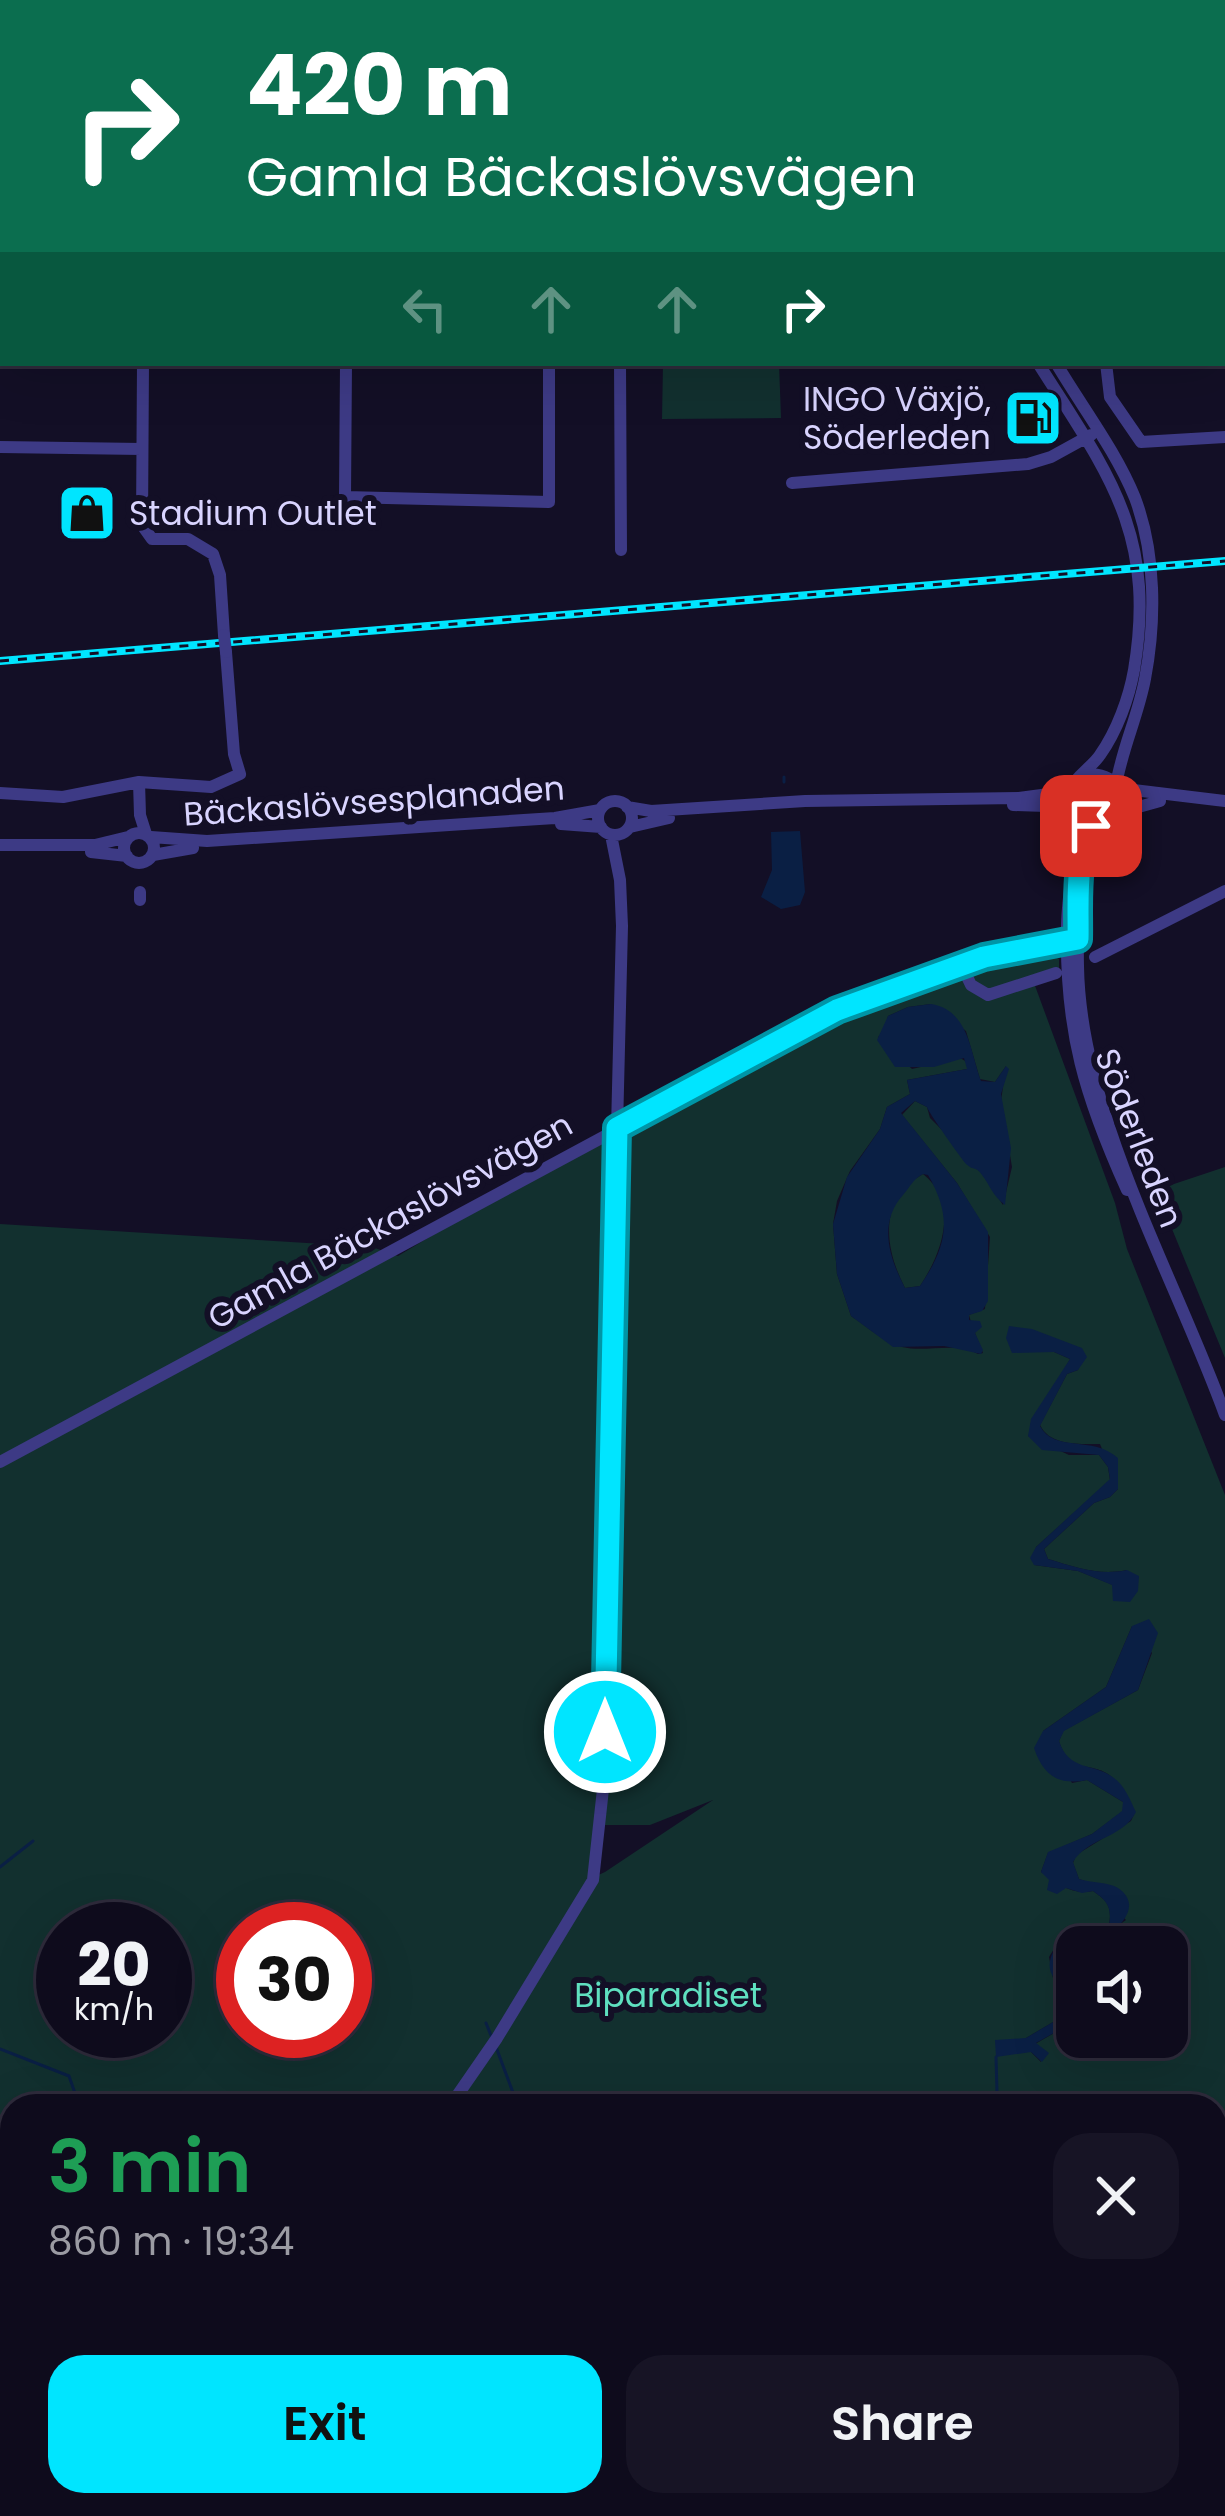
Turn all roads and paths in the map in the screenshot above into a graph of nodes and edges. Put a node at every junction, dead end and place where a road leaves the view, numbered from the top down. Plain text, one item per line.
1 (143, 366) edge
2 (346, 366) edge
3 (549, 366) edge
4 (620, 366) edge
5 (1040, 366) edge
6 (1057, 366) edge
7 (1106, 366) edge
8 (1091, 435) junction
9 (1225, 437) edge
10 (0, 447) edge
11 (142, 449) junction
12 (792, 484) dead end
13 (621, 550) dead end
14 (1083, 778) junction
15 (139, 782) junction
16 (1117, 787) junction
17 (0, 793) edge
18 (1179, 798) junction
19 (1225, 801) edge
20 (627, 807) junction
21 (600, 810) junction
22 (1073, 815) junction
23 (1107, 820) junction
24 (616, 831) junction
25 (139, 836) junction
26 (0, 849) edge
27 (153, 855) junction
28 (127, 856) junction
29 (1225, 891) edge
30 (1072, 940) junction
31 (1095, 957) dead end
32 (962, 966) junction
33 (1056, 973) dead end
34 (617, 1128) junction
35 (1225, 1414) edge
36 (0, 1462) edge
37 (458, 2094) edge

1 - 11 street
2 - 3 street
4 - 13 street
5 - 8 street, Söderleden
6 - 8 street, Söderleden
7 - 9 street
8 - 12 street
8 - 14 street, Söderleden
8 - 16 street, Söderleden
10 - 11 street
11 - 15 street, bridge
14 - 16 street
14 - 20 street, Bäckaslövsesplanaden
14 - 22 street, Söderleden
15 - 17 street
15 - 25 street
16 - 18 street
16 - 23 street, Söderleden
18 - 19 street
18 - 23 street
20 - 21 street, Bäckaslövsesplanaden
20 - 24 street
21 - 24 street, Bäckaslövsesplanaden
21 - 25 street, Bäckaslövsesplanaden
22 - 23 street
22 - 24 street, Bäckaslövsesplanaden
22 - 30 street, Söderleden
23 - 30 street, Söderleden
24 - 27 street, Bäckaslövsesplanaden
24 - 34 street
25 - 26 street, Bäckaslövsesplanaden
25 - 27 street, Bäckaslövsesplanaden
25 - 28 street
26 - 28 street, Bäckaslövsesplanaden
27 - 28 street, Bäckaslövsesplanaden
29 - 31 street
30 - 32 street, Gamla Bäckaslövsvägen
30 - 35 street, Söderleden
32 - 33 street
32 - 34 street, Gamla Bäckaslövsvägen
34 - 36 street, Gamla Bäckaslövsvägen
34 - 37 street

